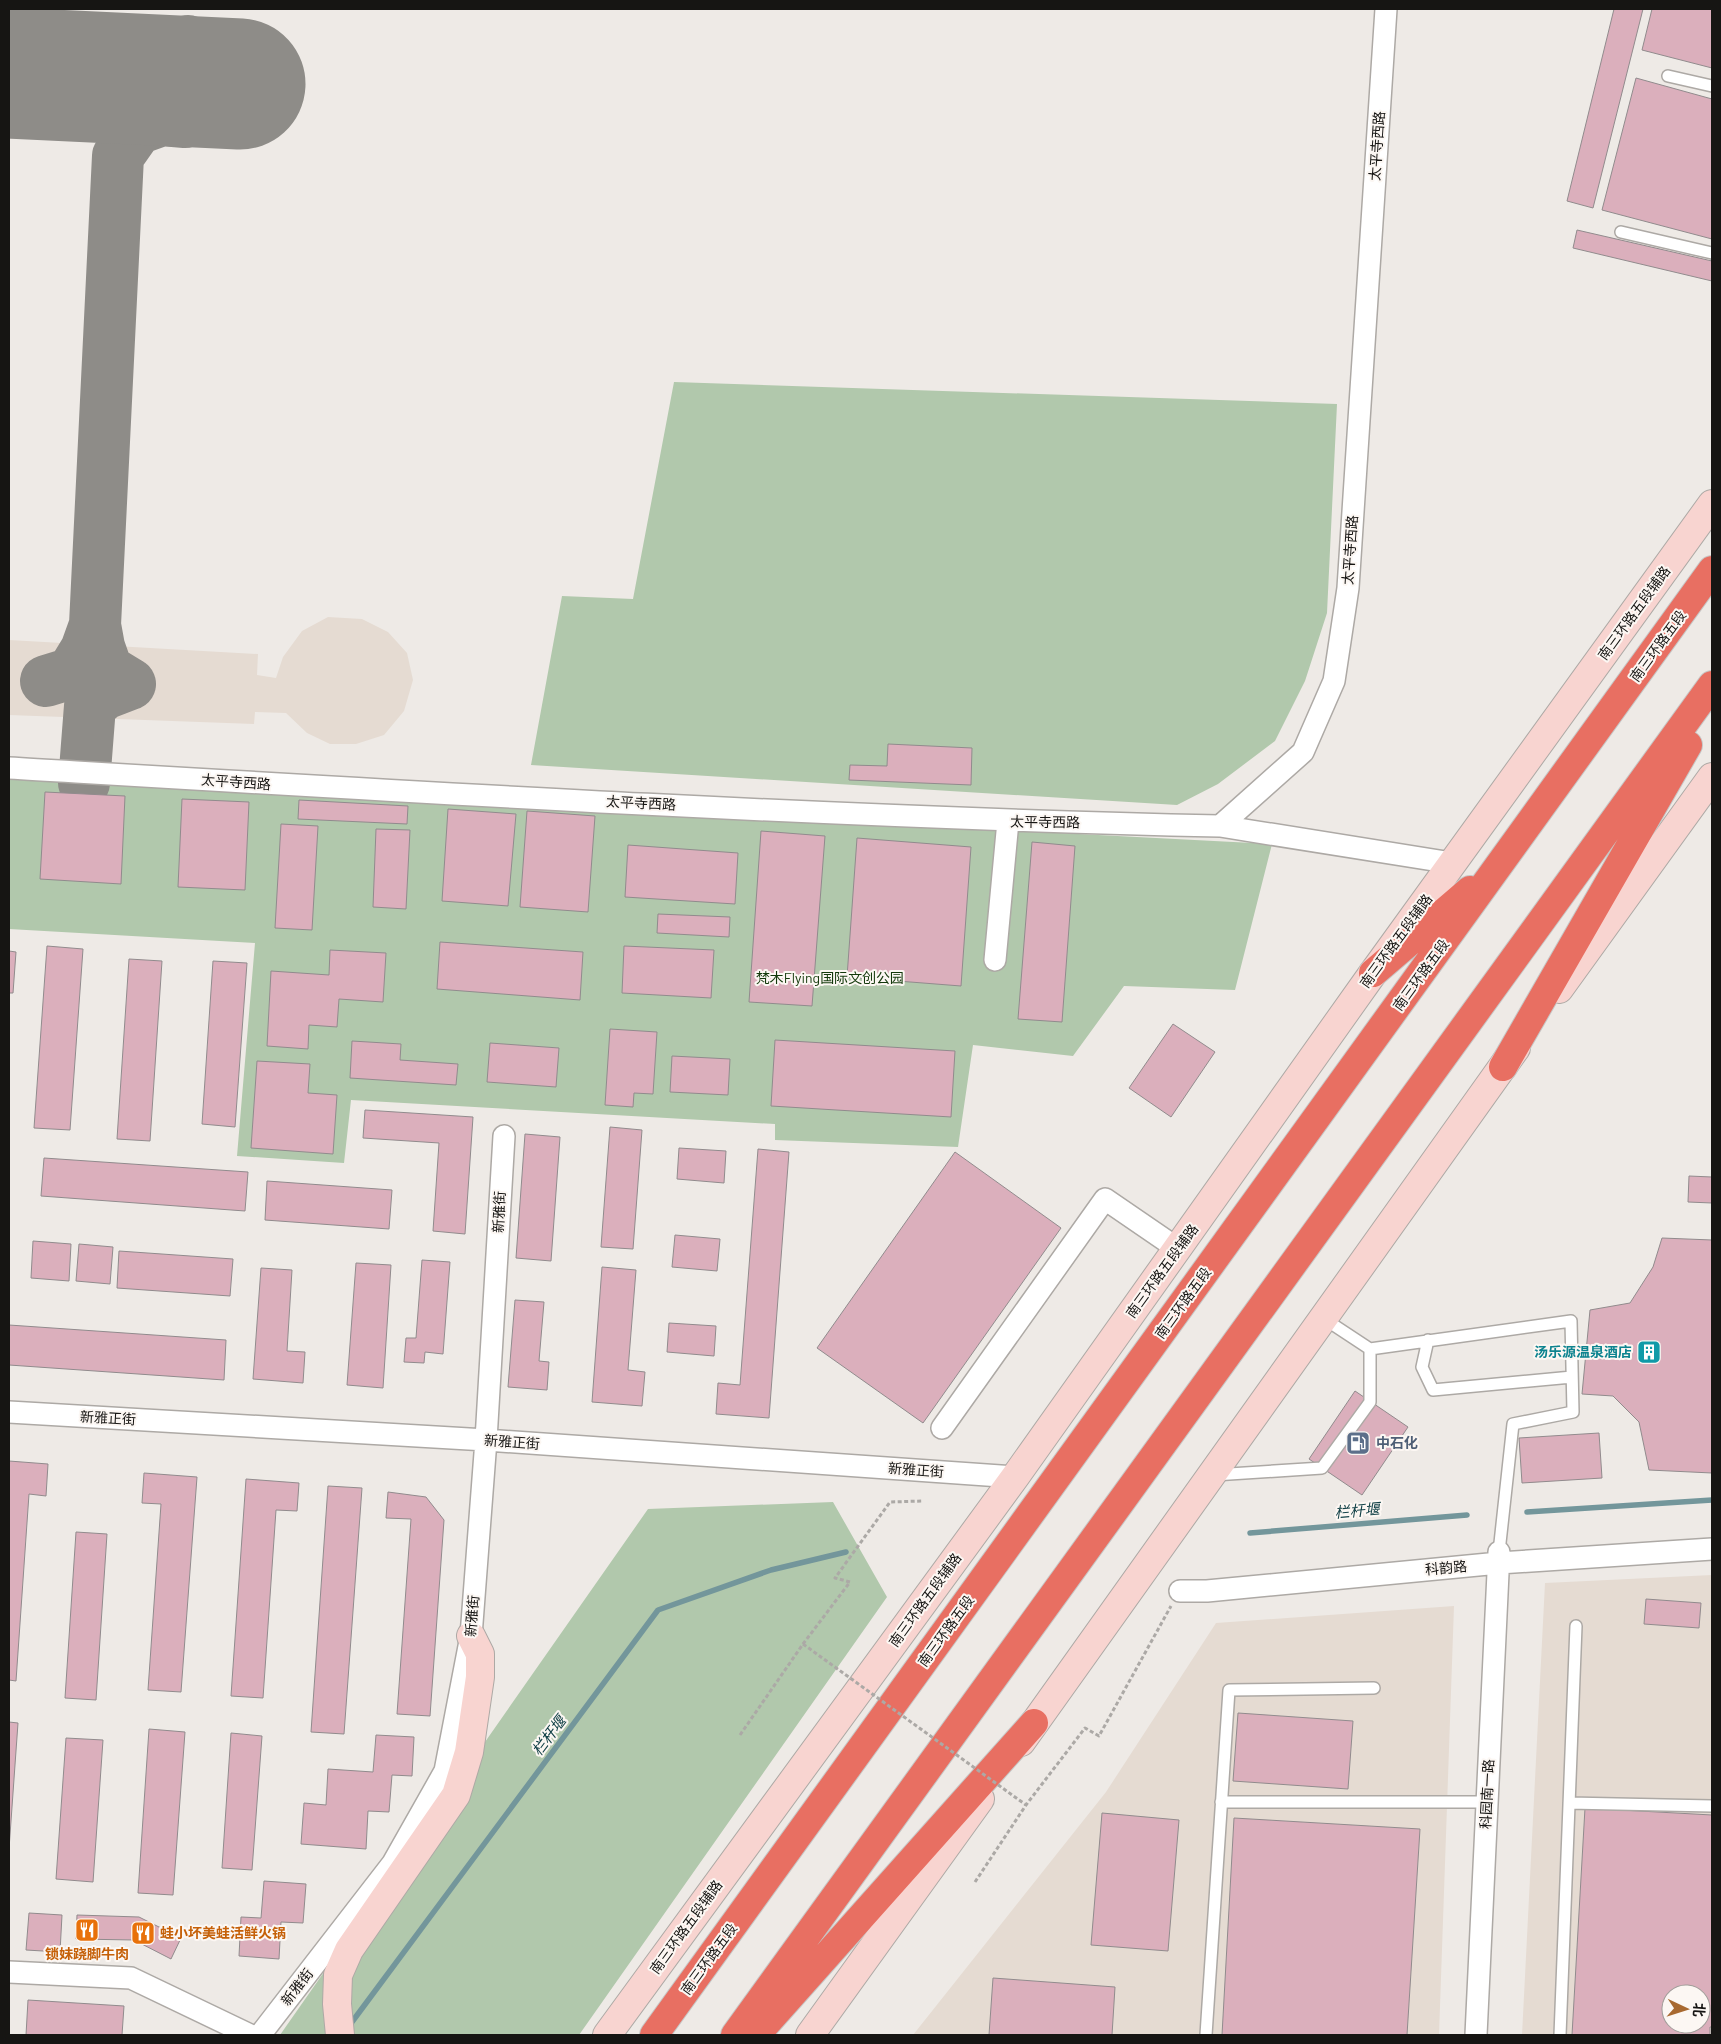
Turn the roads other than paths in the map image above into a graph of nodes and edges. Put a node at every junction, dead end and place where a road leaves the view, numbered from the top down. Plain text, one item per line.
1 (1386, 9) edge
2 (1668, 76) dead end
3 (1712, 86) edge
4 (1621, 232) dead end
5 (1712, 253) edge
6 (1712, 504) edge
7 (1712, 570) edge
8 (1712, 685) edge
9 (1712, 702) edge
10 (9, 768) edge
11 (1712, 776) edge
12 (1008, 821) junction
13 (1220, 826) junction
14 (1503, 861) junction
15 (1452, 864) junction
16 (995, 960) dead end
17 (1373, 973) junction
18 (1503, 1067) junction
19 (504, 1136) dead end
20 (1178, 1249) junction
21 (1323, 1318) junction
22 (1428, 1340) junction
23 (1370, 1349) junction
24 (1572, 1377) junction
25 (9, 1412) edge
26 (942, 1428) dead end
27 (486, 1440) junction
28 (1212, 1475) junction
29 (1015, 1477) junction
30 (1712, 1549) edge
31 (1499, 1558) junction
32 (1180, 1590) road end
33 (1576, 1626) dead end
34 (471, 1636) junction
35 (1374, 1688) dead end
36 (1034, 1723) junction
37 (1221, 1802) junction
38 (1486, 1802) junction
39 (1569, 1803) junction
40 (1712, 1806) edge
41 (9, 1972) edge
42 (250, 2035) edge
43 (260, 2035) edge
44 (340, 2035) edge
45 (607, 2035) edge
46 (654, 2035) edge
47 (735, 2035) edge
48 (756, 2035) edge
49 (810, 2035) edge
50 (1206, 2035) edge
51 (1476, 2035) edge
52 (1560, 2035) edge

1 - 13 street, 太平寺西路
2 - 3 lane
4 - 5 lane
6 - 15 main road, 南三环路五段辅路
7 - 14 highway, 南三环路五段
8 - 47 highway
9 - 18 highway
10 - 12 street, 太平寺西路
11 - 18 main road
12 - 13 street, 太平寺西路
12 - 16 street
13 - 15 street
14 - 17 highway
14 - 46 highway, 南三环路五段
15 - 17 main road, 南三环路五段辅路
17 - 20 main road, 南三环路五段辅路
18 - 21 main road
19 - 27 street, 新雅街
20 - 26 street
20 - 29 main road, 南三环路五段辅路
21 - 23 lane
21 - 28 main road
22 - 23 lane
22 - 24 lane
22 - 24 lane
23 - 28 lane
24 - 31 lane
25 - 27 street, 新雅正街
27 - 29 street, 新雅正街
27 - 34 street, 新雅街
28 - 36 main road
29 - 45 main road, 南三环路五段辅路
30 - 31 street, 科韵路
31 - 32 street, 科韵路
31 - 38 street, 科园南一路
33 - 39 lane
34 - 43 street, 新雅街
34 - 44 main road
35 - 37 lane
36 - 48 highway
36 - 49 main road
37 - 38 lane
37 - 50 lane
38 - 51 street, 科园南一路
39 - 40 lane
39 - 52 lane
41 - 42 street

